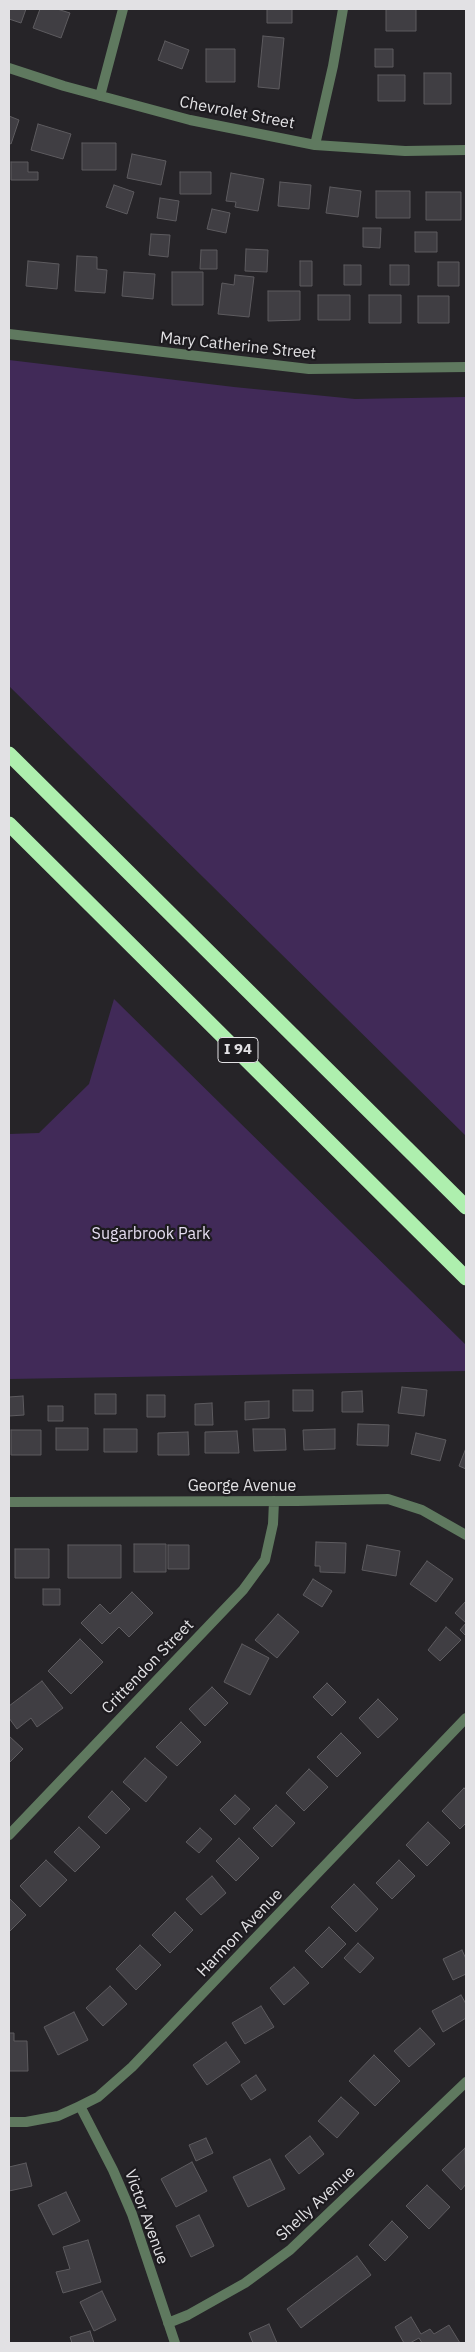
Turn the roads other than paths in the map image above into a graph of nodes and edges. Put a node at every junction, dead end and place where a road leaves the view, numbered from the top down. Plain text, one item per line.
1 (123, 9) edge
2 (343, 9) edge
3 (9, 68) edge
4 (100, 96) junction
5 (316, 145) junction
6 (466, 150) edge
7 (9, 334) edge
8 (466, 367) edge
9 (9, 754) edge
10 (9, 824) edge
11 (466, 1207) edge
12 (466, 1278) edge
13 (274, 1501) junction
14 (9, 1502) edge
15 (466, 1535) edge
16 (466, 1718) edge
17 (9, 1835) edge
18 (466, 2082) edge
19 (80, 2106) junction
20 (9, 2122) edge
21 (168, 2323) junction
22 (174, 2343) edge

1 - 4 street
2 - 5 street
3 - 4 street, Chevrolet Street
4 - 5 street, Chevrolet Street
5 - 6 street, Chevrolet Street
7 - 8 street, Mary Catherine Street
9 - 11 highway
10 - 12 highway, I 94
13 - 14 street, George Avenue
13 - 15 street, George Avenue
13 - 17 street, Crittendon Street
16 - 19 street, Harmon Avenue
18 - 21 street, Shelly Avenue
19 - 20 street, Harmon Avenue
19 - 21 street, Victor Avenue
21 - 22 street, Victor Avenue

